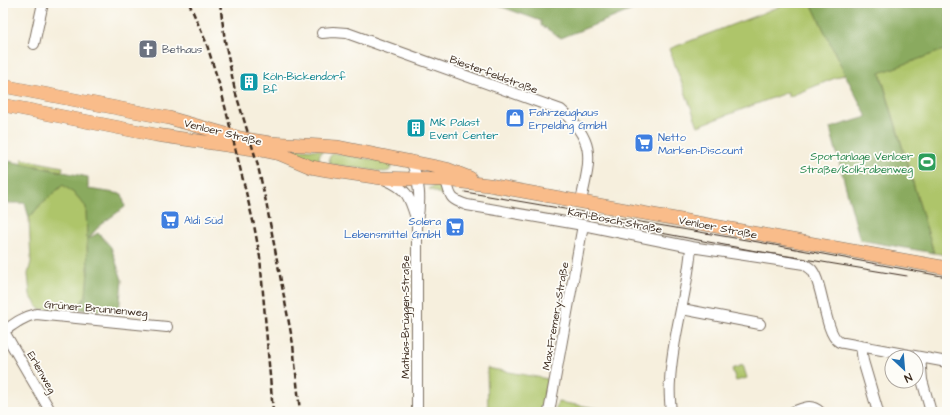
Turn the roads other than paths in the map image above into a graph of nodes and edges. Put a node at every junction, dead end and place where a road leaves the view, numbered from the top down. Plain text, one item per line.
1 (43, 3) edge
2 (322, 34) dead end
3 (34, 44) dead end
4 (3, 86) edge
5 (3, 105) edge
6 (338, 147) junction
7 (393, 158) junction
8 (411, 161) junction
9 (327, 170) junction
10 (381, 178) junction
11 (418, 180) junction
12 (446, 180) junction
13 (489, 185) junction
14 (581, 201) junction
15 (417, 222) junction
16 (583, 225) junction
17 (691, 247) junction
18 (947, 268) edge
19 (682, 309) junction
20 (760, 324) dead end
21 (167, 327) dead end
22 (3, 331) edge
23 (7, 346) edge
24 (861, 346) junction
25 (884, 350) edge
26 (924, 358) edge
27 (947, 362) edge
28 (924, 387) edge
29 (51, 412) edge
30 (417, 412) edge
31 (549, 412) edge
32 (671, 412) edge
33 (793, 412) edge
34 (820, 412) edge
35 (878, 412) edge
36 (931, 412) edge

1 - 3 street
2 - 14 street, Biesterfeldstraße
4 - 6 main road, Venloer Straße
5 - 9 main road, Venloer Straße
6 - 7 main road, Venloer Straße
6 - 9 main road
7 - 8 main road, Venloer Straße
7 - 10 main road
8 - 11 street, Mathias-Brüggen-Straße
8 - 13 main road, Venloer Straße
9 - 10 main road, Venloer Straße
10 - 11 main road, Venloer Straße
10 - 15 street, Mathias-Brüggen-Straße
11 - 12 main road, Venloer Straße
11 - 15 street, Mathias-Brüggen-Straße
12 - 13 main road, Venloer Straße
12 - 16 street, Karl-Bosch-Straße
13 - 14 main road, Venloer Straße
14 - 18 main road, Venloer Straße
15 - 30 street, Mathias-Brüggen-Straße
16 - 17 street, Karl-Bosch-Straße
16 - 31 street, Max-Fremery-Straße
17 - 19 street
17 - 24 street, Karl-Bosch-Straße
19 - 20 street
19 - 32 street
21 - 22 street, Grüner Brunnenweg
22 - 23 street, Erlenweg
23 - 29 street, Erlenweg
24 - 25 street, Karl-Bosch-Straße
24 - 35 street
26 - 27 street, Karl-Bosch-Straße
28 - 36 street
33 - 34 street

